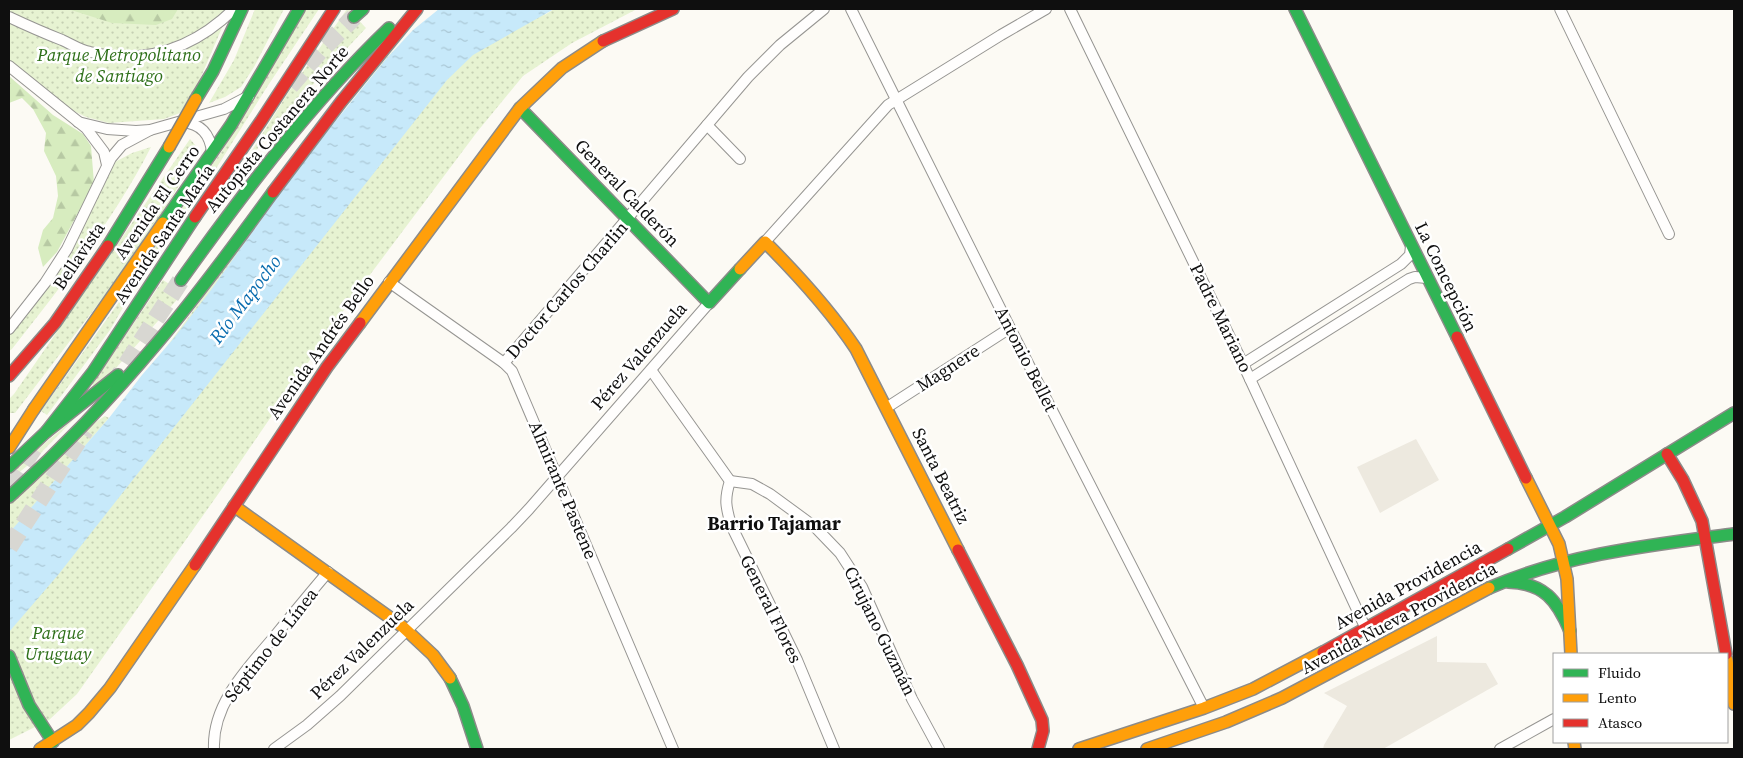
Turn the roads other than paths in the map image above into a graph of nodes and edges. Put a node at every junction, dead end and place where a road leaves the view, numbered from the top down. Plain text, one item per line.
1 (234, 9) edge
2 (242, 9) edge
3 (298, 9) edge
4 (334, 9) edge
5 (363, 9) edge
6 (410, 9) edge
7 (417, 9) edge
8 (673, 9) edge
9 (824, 9) edge
10 (851, 9) edge
11 (1046, 9) edge
12 (1070, 9) edge
13 (1295, 9) edge
14 (1560, 9) edge
15 (812, 13) edge
16 (9, 17) edge
17 (354, 17) tunnel mouth
18 (9, 66) edge
19 (250, 96) junction
20 (896, 99) junction
21 (520, 108) junction
22 (78, 122) junction
23 (179, 122) junction
24 (707, 125) junction
25 (150, 130) junction
26 (212, 152) junction
27 (740, 159) dead end
28 (108, 165) junction
29 (628, 219) junction
30 (1669, 234) dead end
31 (765, 242) junction
32 (1411, 246) junction
33 (1385, 275) junction
34 (1427, 278) junction
35 (181, 280) tunnel mouth
36 (389, 282) junction
37 (1394, 288) junction
38 (709, 303) junction
39 (1010, 328) junction
40 (9, 329) edge
41 (157, 342) junction
42 (504, 363) junction
43 (1243, 364) junction
44 (651, 370) junction
45 (9, 376) edge
46 (1250, 379) junction
47 (886, 408) junction
48 (34, 409) junction
49 (1734, 413) edge
50 (46, 432) junction
51 (9, 448) edge
52 (1668, 454) junction
53 (9, 467) edge
54 (557, 476) junction
55 (730, 481) junction
56 (9, 497) edge
57 (234, 506) junction
58 (1551, 525) junction
59 (1734, 534) edge
60 (1705, 538) junction
61 (1564, 562) junction
62 (328, 572) junction
63 (1498, 584) junction
64 (1366, 629) junction
65 (408, 630) junction
66 (1570, 632) junction
67 (1571, 653) edge
68 (1726, 653) edge
69 (9, 658) edge
70 (1728, 662) edge
71 (9, 668) edge
72 (1734, 704) edge
73 (1204, 708) junction
74 (1553, 720) edge
75 (55, 745) edge
76 (40, 749) edge
77 (214, 749) edge
78 (274, 749) edge
79 (477, 749) edge
80 (673, 749) edge
81 (834, 749) edge
82 (940, 749) edge
83 (1038, 749) edge
84 (1079, 749) edge
85 (1147, 749) edge
86 (1500, 749) edge

1 - 16 street
2 - 45 main road, Bellavista, bridge
3 - 19 main road, Avenida El Cerro
4 - 50 main road, Avenida Santa María
5 - 17 main road
6 - 35 main road, Autopista Costanera Norte
7 - 41 main road
8 - 21 main road, Avenida Andrés Bello
9 - 15 street, Doctor Carlos Charlin
10 - 20 street, Antonio Bellet
11 - 20 street, Pérez Valenzuela
12 - 43 street, Padre Mariano
13 - 32 main road, La Concepción
14 - 30 street
15 - 24 street, Doctor Carlos Charlin
18 - 22 street
19 - 23 street
19 - 26 main road, Avenida El Cerro
20 - 31 street, Pérez Valenzuela
20 - 39 street, Antonio Bellet
21 - 29 main road, General Calderón
21 - 36 main road, Avenida Andrés Bello
22 - 25 street
22 - 28 street
23 - 25 street
23 - 26 street
24 - 27 street
24 - 29 street, Doctor Carlos Charlin
25 - 28 street, Bellavista
26 - 48 main road, Avenida El Cerro
28 - 40 street, Bellavista
29 - 38 main road, General Calderón
29 - 42 street, Doctor Carlos Charlin
31 - 38 main road, Pérez Valenzuela
31 - 47 main road, Santa Beatriz
32 - 33 street
32 - 34 main road, La Concepción
33 - 37 street
33 - 43 street
34 - 37 street
34 - 58 main road, La Concepción
36 - 42 street, Almirante Pastene
36 - 57 main road, Avenida Andrés Bello
37 - 46 street
38 - 44 street, Pérez Valenzuela
39 - 47 street, Magnere
39 - 73 street, Antonio Bellet
41 - 50 main road
41 - 56 main road
42 - 54 street, Almirante Pastene
43 - 46 street, Padre Mariano
44 - 54 street, Pérez Valenzuela
44 - 55 street
46 - 64 street, Padre Mariano
47 - 83 main road, Santa Beatriz
48 - 50 main road
48 - 51 main road, Avenida El Cerro
49 - 52 main road, Avenida Providencia
50 - 53 main road, Avenida Santa María
52 - 58 main road, Avenida Providencia
52 - 60 main road
54 - 65 street, Pérez Valenzuela
54 - 80 street, Almirante Pastene
55 - 81 street, General Flores
55 - 82 street, Cirujano Guzmán
57 - 62 main road
57 - 75 main road, Avenida Andrés Bello
58 - 61 main road, La Concepción
58 - 64 main road, Avenida Providencia
59 - 60 main road, Avenida Nueva Providencia
60 - 61 main road, Avenida Nueva Providencia
60 - 68 main road
61 - 63 main road, Avenida Nueva Providencia
61 - 66 main road, La Concepción
62 - 65 main road
62 - 77 street, Séptimo de Línea
63 - 66 main road
63 - 85 main road, Avenida Nueva Providencia
64 - 73 main road, Avenida Providencia
65 - 78 street, Pérez Valenzuela
65 - 79 main road
66 - 67 main road, La Concepción
69 - 71 main road
69 - 75 main road
70 - 72 main road
73 - 84 main road, Avenida Providencia
74 - 86 street
75 - 76 main road, Avenida Andrés Bello

